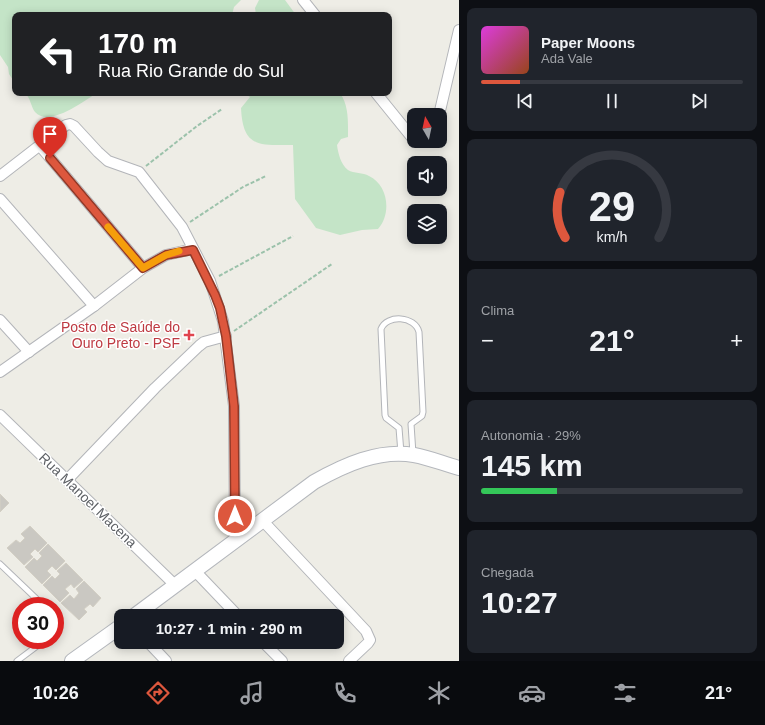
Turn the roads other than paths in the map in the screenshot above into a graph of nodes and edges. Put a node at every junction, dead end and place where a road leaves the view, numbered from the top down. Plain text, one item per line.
1 (303, 0) edge
2 (313, 12) edge
3 (459, 30) edge
4 (378, 96) edge
5 (441, 108) edge
6 (407, 134) edge
7 (40, 146) junction
8 (0, 176) edge
9 (0, 200) edge
10 (193, 250) junction
11 (143, 268) junction
12 (94, 306) junction
13 (0, 320) edge
14 (226, 336) junction
15 (29, 352) junction
16 (0, 372) edge
17 (0, 415) edge
18 (407, 454) junction
19 (459, 468) edge
20 (67, 480) junction
21 (263, 521) junction
22 (235, 542) junction
23 (0, 564) edge
24 (195, 571) junction
25 (176, 586) junction
26 (35, 597) edge
27 (144, 609) edge
28 (231, 609) edge
29 (114, 631) edge
30 (32, 649) edge
31 (155, 649) edge
32 (271, 649) edge
33 (17, 661) edge
34 (72, 661) edge
35 (166, 661) edge
36 (282, 661) edge
37 (349, 661) edge

1 - 2 street
3 - 5 street
4 - 6 street
7 - 8 street
7 - 10 street
7 - 11 street
9 - 12 street
10 - 11 street
10 - 14 street
11 - 12 street
12 - 15 street
13 - 15 street
14 - 20 street
14 - 22 street
15 - 16 street
17 - 20 street, Rua Manoel Macena
18 - 18 lane
18 - 19 street
18 - 21 street
20 - 25 street, Rua Manoel Macena
21 - 22 street
21 - 37 street
22 - 24 street
23 - 26 lane
24 - 25 street
24 - 28 street
25 - 27 street
29 - 34 street
30 - 33 lane
31 - 35 street
32 - 36 street

